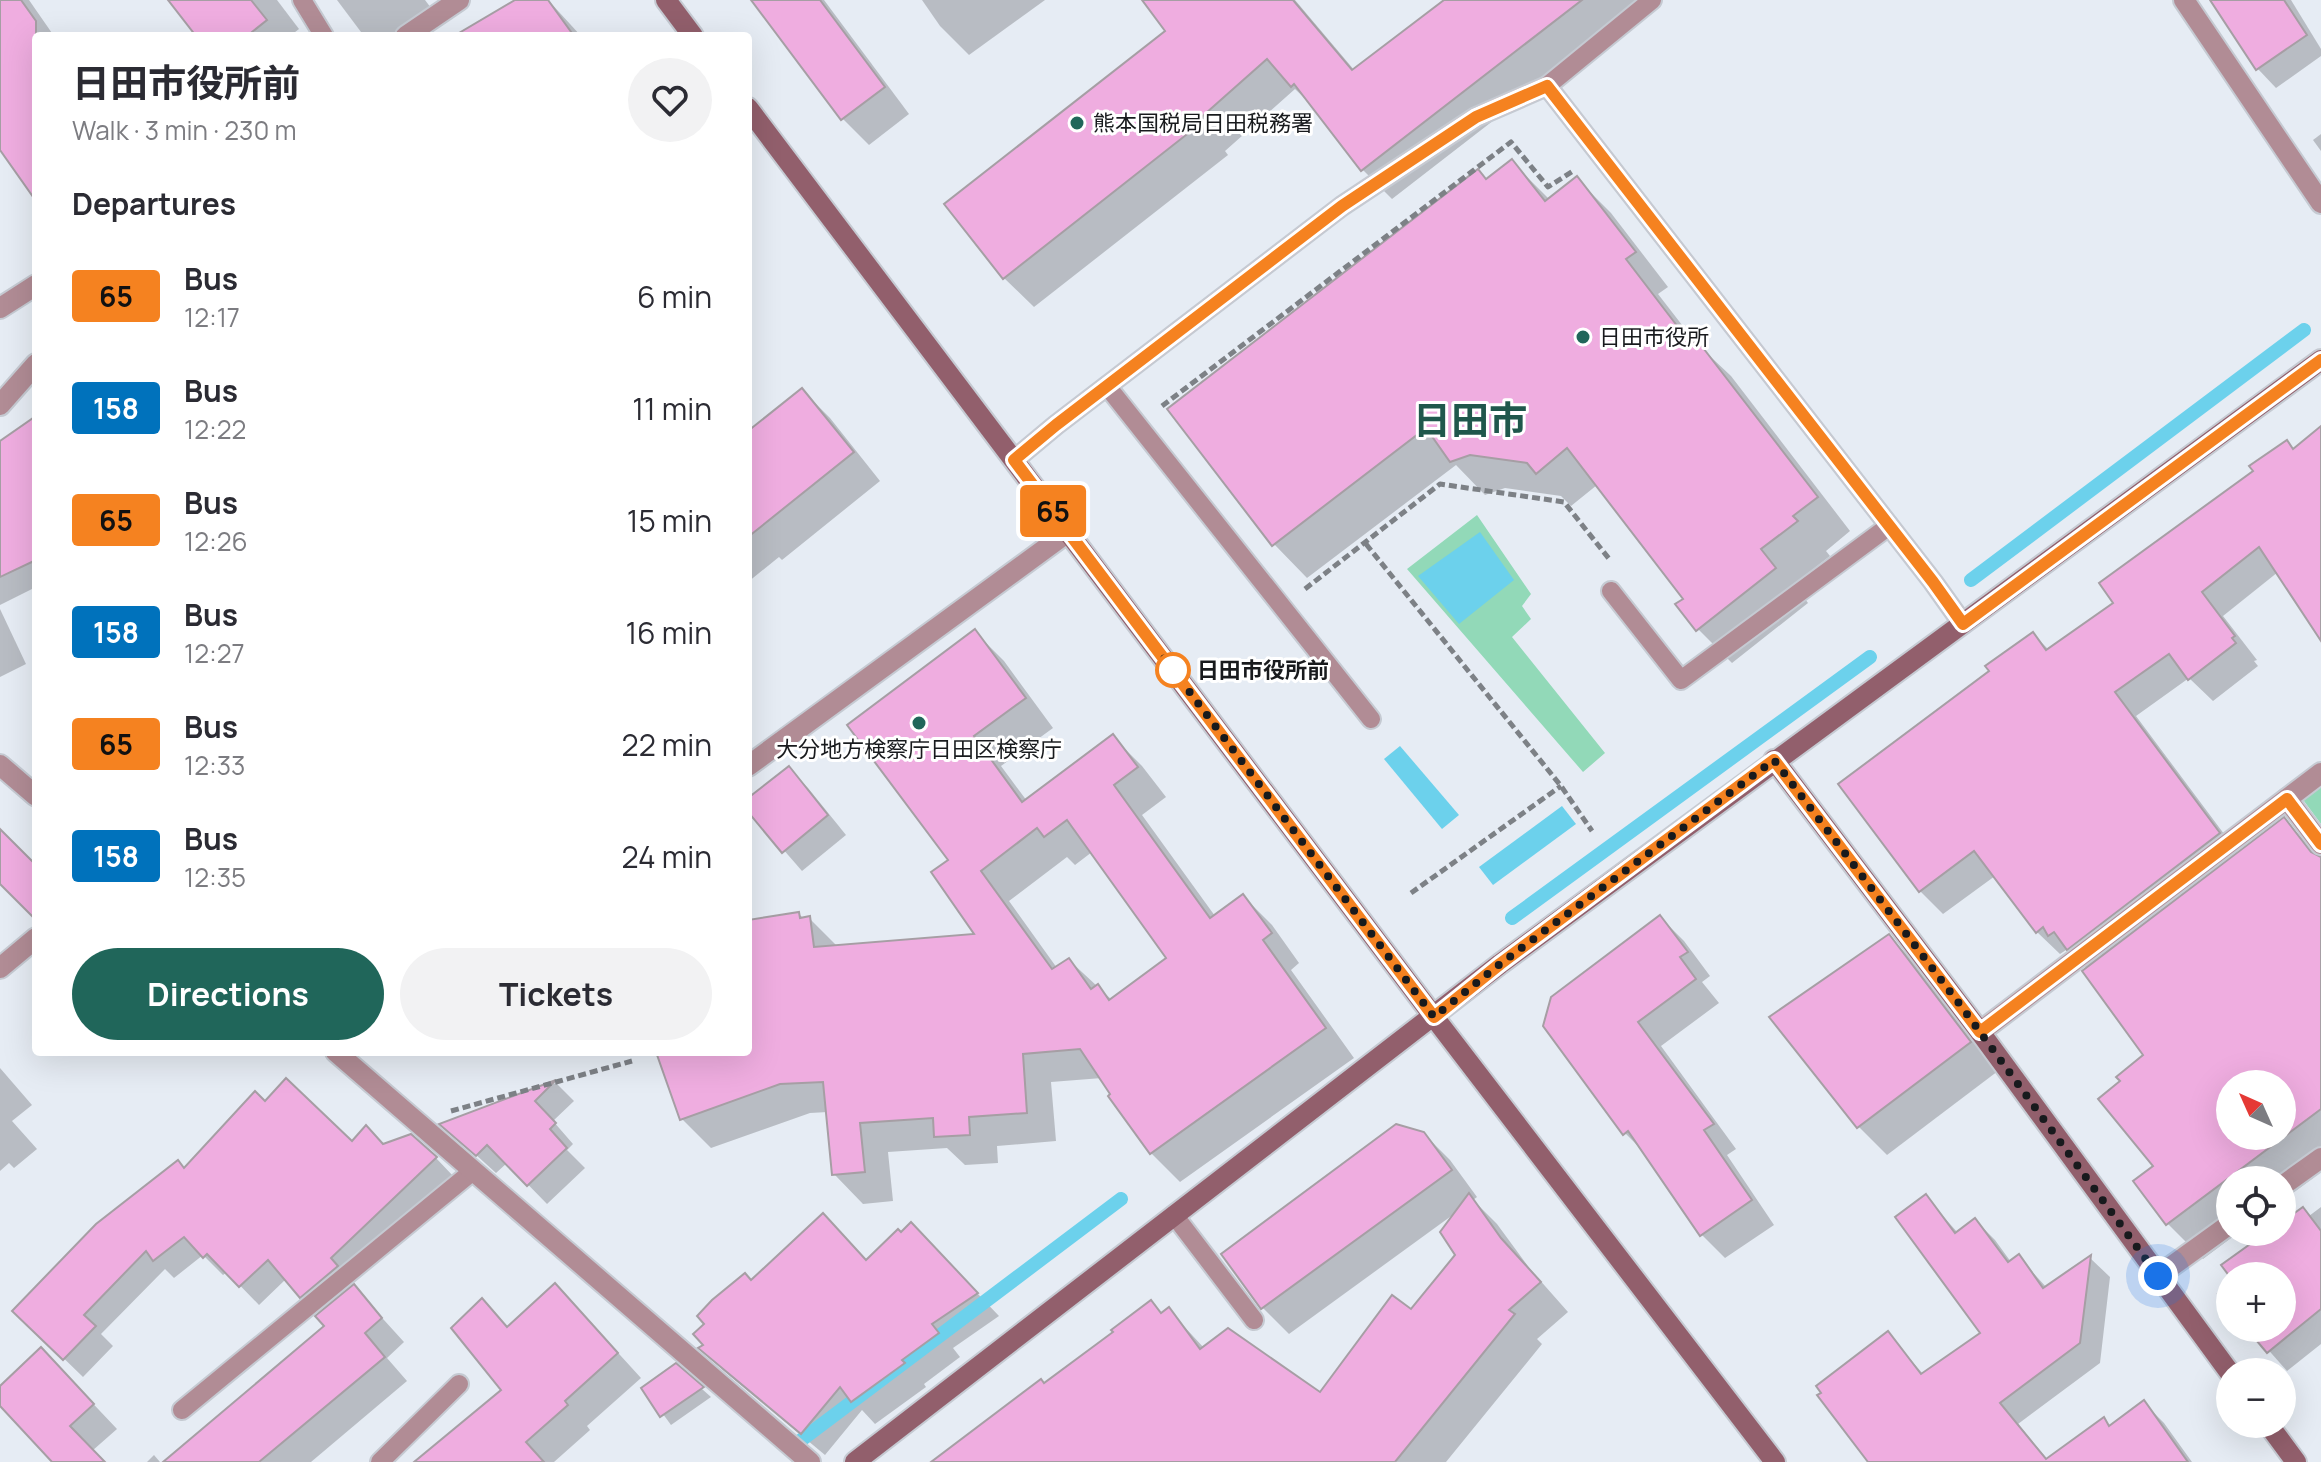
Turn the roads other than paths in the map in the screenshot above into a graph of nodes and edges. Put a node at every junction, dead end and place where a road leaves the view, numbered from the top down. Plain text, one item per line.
1 (302, 0) edge
2 (459, 0) edge
3 (666, 0) edge
4 (1652, 0) edge
5 (2184, 0) edge
6 (322, 32) edge
7 (412, 32) edge
8 (690, 32) edge
9 (1547, 86) junction
10 (752, 113) edge
11 (2321, 203) edge
12 (32, 288) edge
13 (1, 307) edge
14 (2321, 360) edge
15 (32, 369) edge
16 (1107, 386) junction
17 (0, 405) edge
18 (1014, 460) junction
19 (1889, 526) junction
20 (1068, 532) junction
21 (1611, 591) dead end
22 (1963, 624) junction
23 (1371, 719) dead end
24 (1774, 760) junction
25 (752, 763) edge
26 (0, 765) edge
27 (2321, 773) edge
28 (32, 793) edge
29 (2287, 799) junction
30 (2321, 844) edge
31 (32, 941) edge
32 (0, 968) edge
33 (1434, 1017) junction
34 (1980, 1032) junction
35 (341, 1056) edge
36 (2321, 1158) edge
37 (473, 1171) junction
38 (2296, 1176) edge
39 (1174, 1215) junction
40 (2216, 1234) edge
41 (2158, 1276) junction
42 (1254, 1320) dead end
43 (2219, 1358) edge
44 (459, 1384) dead end
45 (182, 1410) dead end
46 (2278, 1438) edge
47 (380, 1462) edge
48 (810, 1462) edge
49 (855, 1462) edge
50 (1775, 1462) edge
51 (2296, 1462) edge

1 - 6 lane
2 - 7 street
3 - 8 street
4 - 9 lane
5 - 11 street
9 - 16 lane
9 - 19 lane
10 - 18 street
12 - 13 street
14 - 22 street
15 - 17 street
16 - 18 lane
16 - 23 lane
18 - 20 street
19 - 21 lane
19 - 22 lane
20 - 25 street
20 - 33 street
22 - 24 street
24 - 33 street
24 - 34 street
26 - 28 street
27 - 29 street
29 - 30 street
29 - 34 street
31 - 32 street
33 - 39 street
33 - 50 street
34 - 41 street
35 - 37 street
36 - 38 street
37 - 45 lane
37 - 48 street
39 - 42 lane
39 - 49 street
40 - 41 street
41 - 43 street
44 - 47 lane
46 - 51 street

